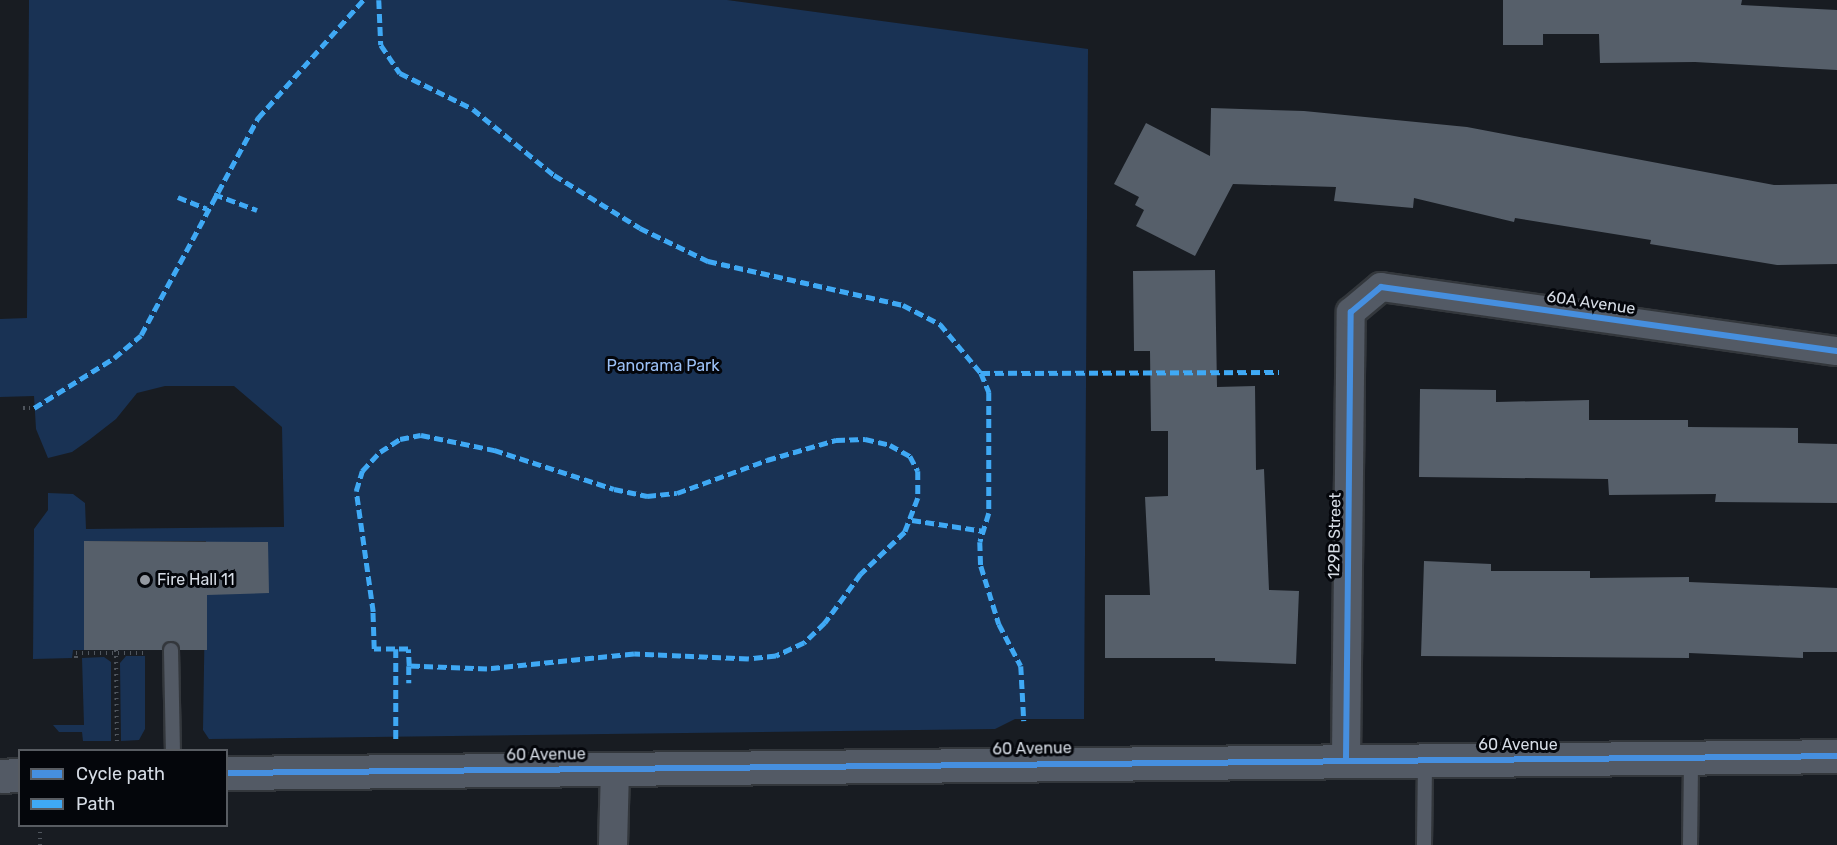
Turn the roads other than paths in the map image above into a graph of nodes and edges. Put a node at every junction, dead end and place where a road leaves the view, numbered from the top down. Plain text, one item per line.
1 (1351, 312) joint
2 (1837, 351) edge
3 (171, 651) road end
4 (173, 749) edge
5 (1837, 756) edge
6 (1691, 758) junction
7 (1346, 759) junction
8 (1425, 759) junction
9 (615, 768) junction
10 (228, 773) edge
11 (18, 775) edge
12 (0, 776) edge
13 (613, 845) edge
14 (1424, 845) edge
15 (1690, 845) edge

1 - 2 street, 60A Avenue
1 - 7 street, 129B Street
3 - 4 lane
5 - 6 street, 60 Avenue
6 - 8 street, 60 Avenue
6 - 15 lane
7 - 8 street, 60 Avenue
7 - 9 street, 60 Avenue
8 - 14 lane
9 - 10 street, 60 Avenue
9 - 13 street
11 - 12 street

